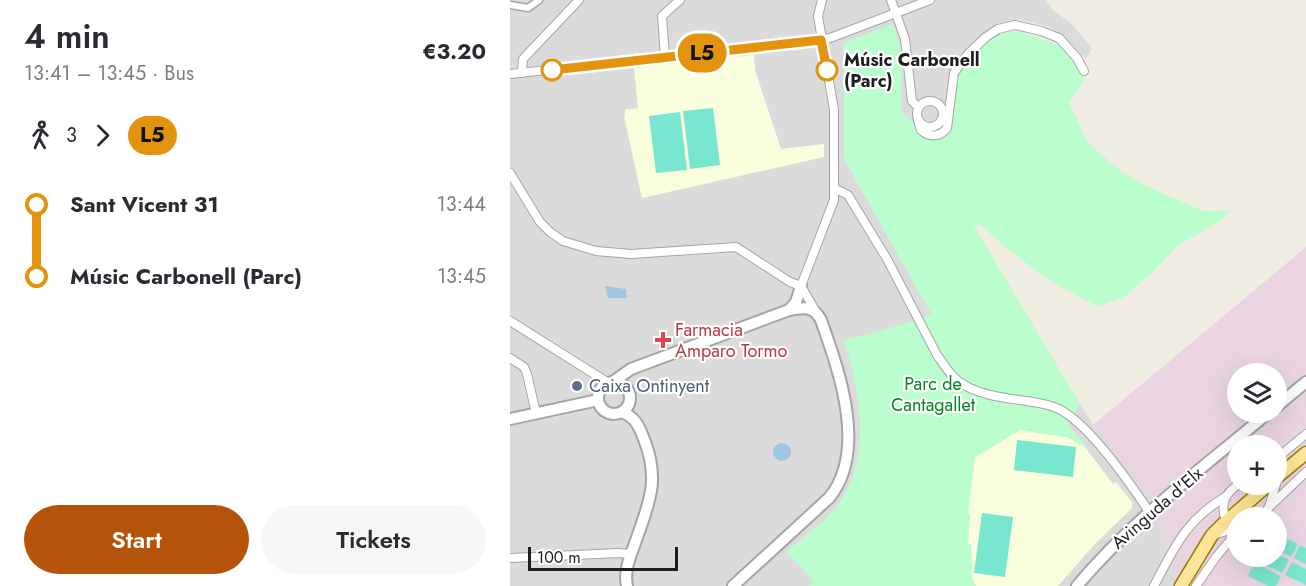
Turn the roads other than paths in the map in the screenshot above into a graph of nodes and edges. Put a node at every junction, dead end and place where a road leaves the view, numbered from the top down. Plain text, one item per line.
1 (539, 0) edge
2 (579, 0) edge
3 (680, 0) edge
4 (822, 0) edge
5 (891, 0) edge
6 (930, 0) edge
7 (510, 6) edge
8 (896, 13) junction
9 (821, 40) junction
10 (665, 57) junction
11 (1084, 71) dead end
12 (522, 73) junction
13 (510, 74) edge
14 (918, 107) junction
15 (918, 121) junction
16 (510, 173) edge
17 (834, 188) junction
18 (801, 286) junction
19 (789, 310) junction
20 (816, 312) junction
21 (510, 321) edge
22 (512, 361) edge
23 (610, 382) junction
24 (1306, 382) edge
25 (1287, 397) edge
26 (598, 400) junction
27 (622, 412) junction
28 (536, 413) junction
29 (510, 419) edge
30 (1256, 423) edge
31 (1306, 434) edge
32 (1287, 450) edge
33 (1306, 453) edge
34 (1287, 470) edge
35 (1306, 472) edge
36 (1261, 495) edge
37 (1269, 495) edge
38 (1225, 497) joint
39 (1228, 507) edge
40 (1248, 507) edge
41 (1269, 507) joint
42 (1150, 513) junction
43 (1227, 526) edge
44 (1227, 534) edge
45 (631, 555) junction
46 (510, 558) edge
47 (627, 586) edge
48 (733, 586) edge
49 (1077, 586) edge
50 (1154, 586) edge
51 (1181, 586) edge
52 (1196, 586) edge

1 - 7 street
2 - 12 street
3 - 10 street
4 - 9 street
5 - 8 street
6 - 8 street
8 - 9 street
8 - 14 street
9 - 10 street
9 - 17 street
10 - 12 street
11 - 15 street
12 - 13 street
14 - 15 street
14 - 15 street
16 - 18 street
17 - 18 street
17 - 42 street
18 - 19 street
18 - 20 street
19 - 20 street
19 - 23 street
20 - 48 street
21 - 23 street
22 - 28 street
23 - 26 street
23 - 27 street
24 - 25 street
26 - 27 street
26 - 28 street
27 - 45 street
28 - 29 street
30 - 42 street, Avinguda d'Elx
31 - 32 street
33 - 34 main road
35 - 41 street
36 - 40 main road
37 - 41 street
38 - 39 street
38 - 50 street
42 - 49 street, Avinguda d'Elx
43 - 51 main road
44 - 52 street
45 - 46 street
45 - 47 street

